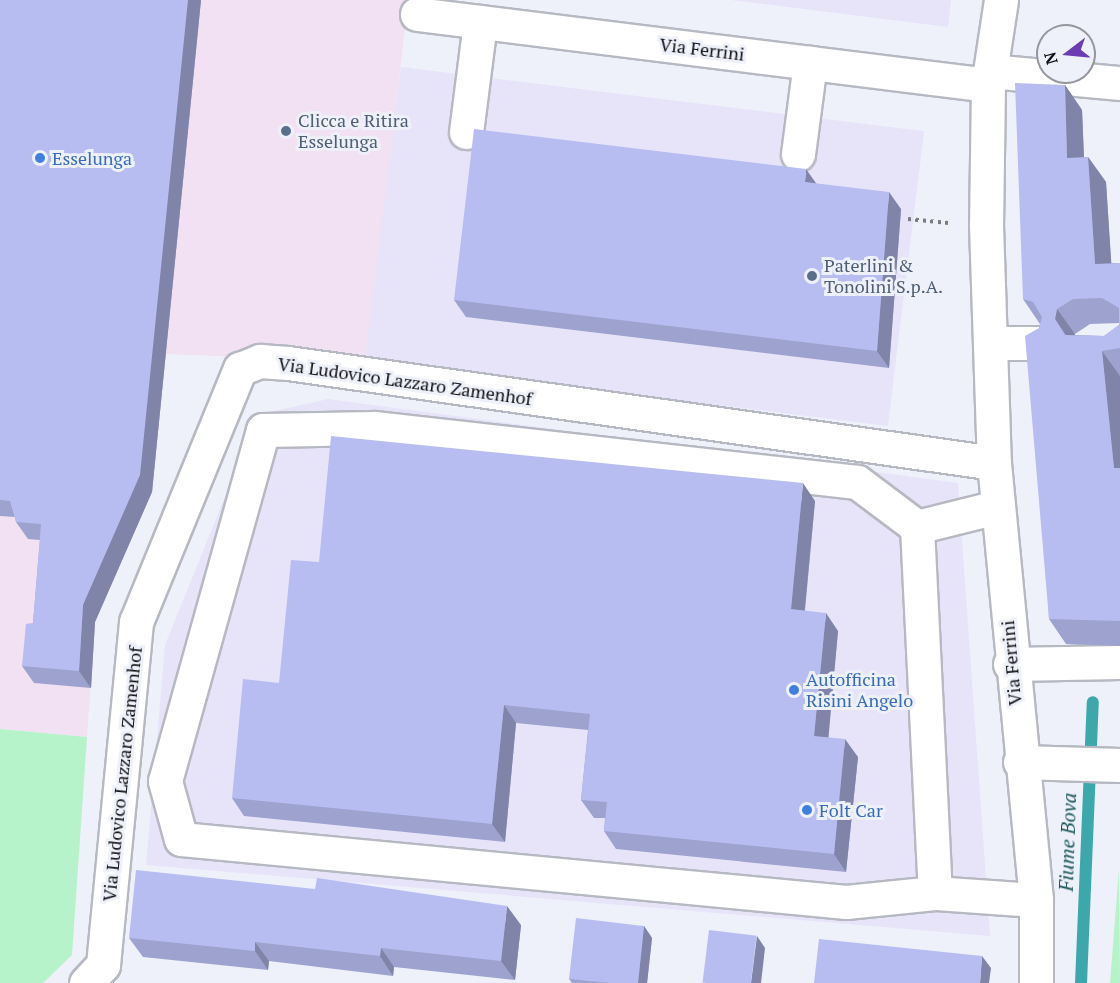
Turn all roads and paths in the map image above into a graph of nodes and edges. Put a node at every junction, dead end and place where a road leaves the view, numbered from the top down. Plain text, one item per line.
1 (1001, 0) edge
2 (417, 14) dead end
3 (480, 22) junction
4 (810, 63) junction
5 (989, 78) junction
6 (1120, 83) edge
7 (466, 132) dead end
8 (798, 154) dead end
9 (908, 219) dead end
10 (927, 221) dead end
11 (990, 343) junction
12 (1041, 343) edge
13 (994, 463) junction
14 (997, 507) junction
15 (917, 527) junction
16 (1120, 662) edge
17 (1010, 664) junction
18 (1020, 762) junction
19 (1114, 765) edge
20 (935, 893) junction
21 (1036, 900) junction
22 (86, 983) edge
23 (1036, 983) edge

1 - 5 street, Via Ferrini
2 - 3 street, Via Ferrini
3 - 4 street, Via Ferrini
3 - 7 street
4 - 5 street, Via Ferrini
4 - 8 street
5 - 6 street
5 - 11 street, Via Ferrini
9 - 10 path
11 - 12 street
11 - 13 street, Via Ferrini
13 - 14 street, Via Ferrini
13 - 22 street, Via Ludovico Lazzaro Zamenhof
14 - 15 street
14 - 17 street, Via Ferrini
15 - 20 street
15 - 20 street
16 - 17 street
17 - 18 street, Via Ferrini
18 - 19 street
18 - 21 street, Via Ferrini
20 - 21 street
21 - 23 street, Via Ferrini

